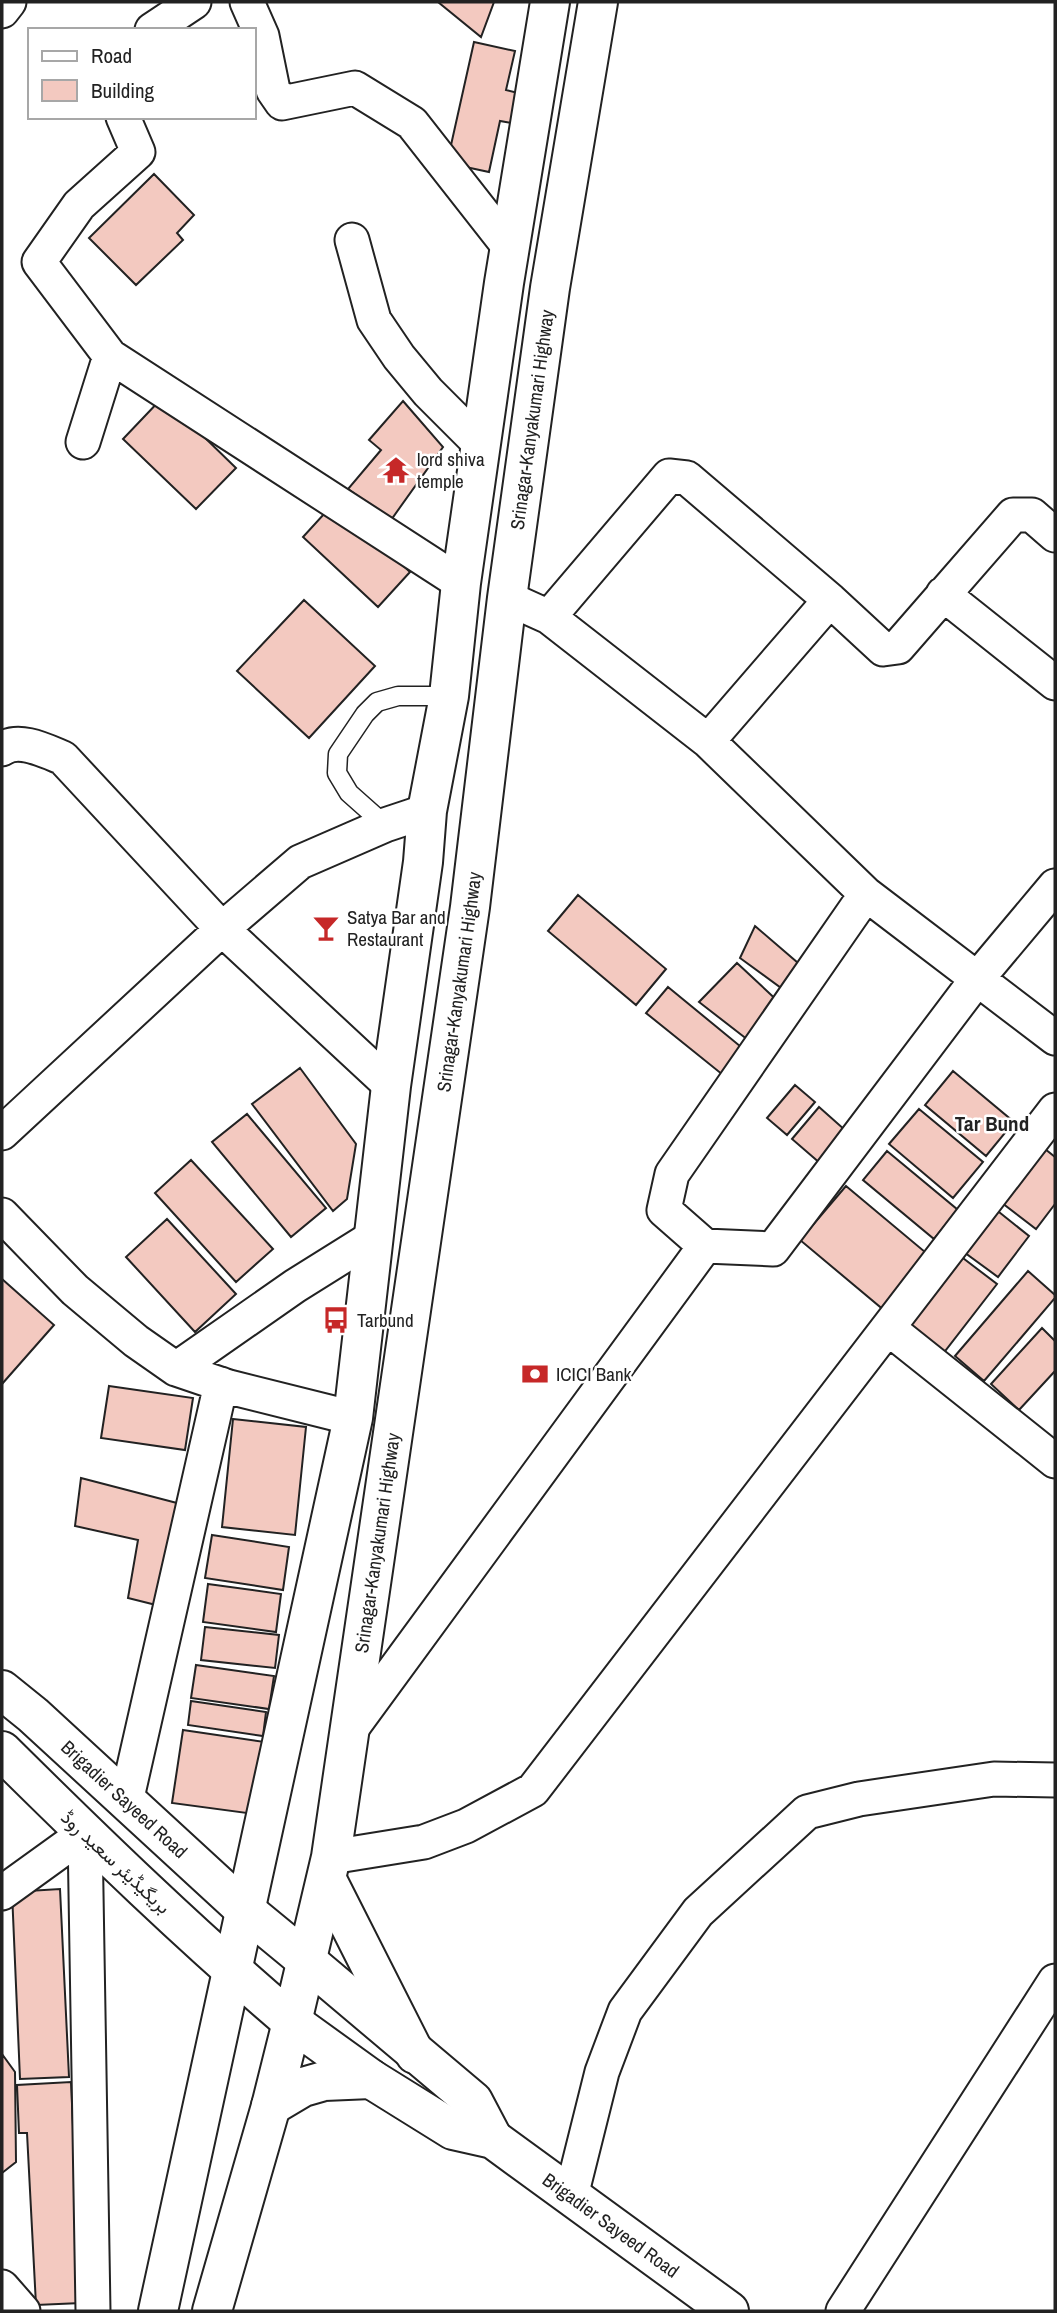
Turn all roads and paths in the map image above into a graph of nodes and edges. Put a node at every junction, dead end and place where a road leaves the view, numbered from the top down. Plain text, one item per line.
1 (9, 2) edge
2 (194, 2) edge
3 (247, 2) edge
4 (550, 2) edge
5 (598, 2) edge
6 (2, 11) edge
7 (155, 28) edge
8 (124, 119) edge
9 (352, 240) dead end
10 (510, 248) junction
11 (110, 356) junction
12 (83, 442) dead end
13 (481, 445) junction
14 (1055, 535) edge
15 (461, 583) junction
16 (943, 594) junction
17 (507, 598) junction
18 (830, 600) junction
19 (549, 617) junction
20 (1055, 683) edge
21 (449, 696) junction
22 (708, 741) junction
23 (2, 749) edge
24 (426, 811) junction
25 (385, 825) junction
26 (1055, 886) edge
27 (866, 894) junction
28 (222, 929) junction
29 (976, 979) junction
30 (1055, 1038) edge
31 (391, 1086) junction
32 (1055, 1110) edge
33 (9, 1113) edge
34 (2, 1215) edge
35 (375, 1236) junction
36 (705, 1246) junction
37 (888, 1328) junction
38 (176, 1369) junction
39 (221, 1384) junction
40 (353, 1418) junction
41 (1055, 1461) edge
42 (2, 1690) edge
43 (349, 1732) junction
44 (2, 1751) edge
45 (1055, 1780) edge
46 (126, 1801) junction
47 (85, 1833) junction
48 (329, 1868) junction
49 (2, 1893) edge
50 (245, 1910) junction
51 (307, 1961) junction
52 (232, 1971) junction
53 (1055, 1981) edge
54 (292, 2022) junction
55 (415, 2054) junction
56 (371, 2079) junction
57 (271, 2106) junction
58 (493, 2139) junction
59 (570, 2196) junction
60 (2, 2287) edge
61 (23, 2311) edge
62 (93, 2311) edge
63 (159, 2311) edge
64 (212, 2311) edge
65 (729, 2311) edge
66 (843, 2311) edge

1 - 6 street
2 - 7 street
3 - 10 street
4 - 10 main road
5 - 17 main road, Srinagar-Kanyakumari Highway
8 - 11 street
9 - 13 street
10 - 13 main road
11 - 12 street
11 - 15 street
13 - 15 main road
14 - 16 street
15 - 21 main road
16 - 18 street
16 - 20 street
17 - 19 street
17 - 43 main road, Srinagar-Kanyakumari Highway
18 - 19 street
18 - 22 street
19 - 22 street
21 - 24 main road
21 - 25 lane
22 - 27 street
23 - 28 street
24 - 25 street
24 - 31 main road
25 - 28 street
26 - 29 street
27 - 29 street
27 - 36 street
28 - 31 street
28 - 33 street
29 - 30 street
29 - 36 street
31 - 35 main road
32 - 37 street
34 - 38 street
35 - 38 street
35 - 40 main road
36 - 43 street
37 - 41 street
37 - 48 street
38 - 39 street
39 - 40 street
39 - 46 street
40 - 50 main road
42 - 46 main road, Brigadier Sayeed Road
43 - 48 main road, Srinagar-Kanyakumari Highway
44 - 47 main road, بریگیڈیئر سعید روڈ
45 - 59 street
46 - 50 main road, Brigadier Sayeed Road
47 - 49 street
47 - 52 main road, بریگیڈیئر سعید روڈ
47 - 62 street
48 - 51 main road, Srinagar-Kanyakumari Highway
48 - 55 main road
50 - 51 main road, Brigadier Sayeed Road
50 - 52 main road
51 - 54 main road, Srinagar-Kanyakumari Highway
51 - 55 main road, Brigadier Sayeed Road
52 - 54 main road, بریگیڈیئر سعید روڈ
52 - 63 main road
53 - 66 street
54 - 56 main road, Brigadier Sayeed Road
54 - 57 main road, Srinagar-Kanyakumari Highway
55 - 58 main road, Brigadier Sayeed Road
56 - 57 main road
56 - 58 main road, Brigadier Sayeed Road
57 - 64 main road, Srinagar-Kanyakumari Highway
58 - 59 main road, Brigadier Sayeed Road
59 - 65 main road, Brigadier Sayeed Road
60 - 61 street

